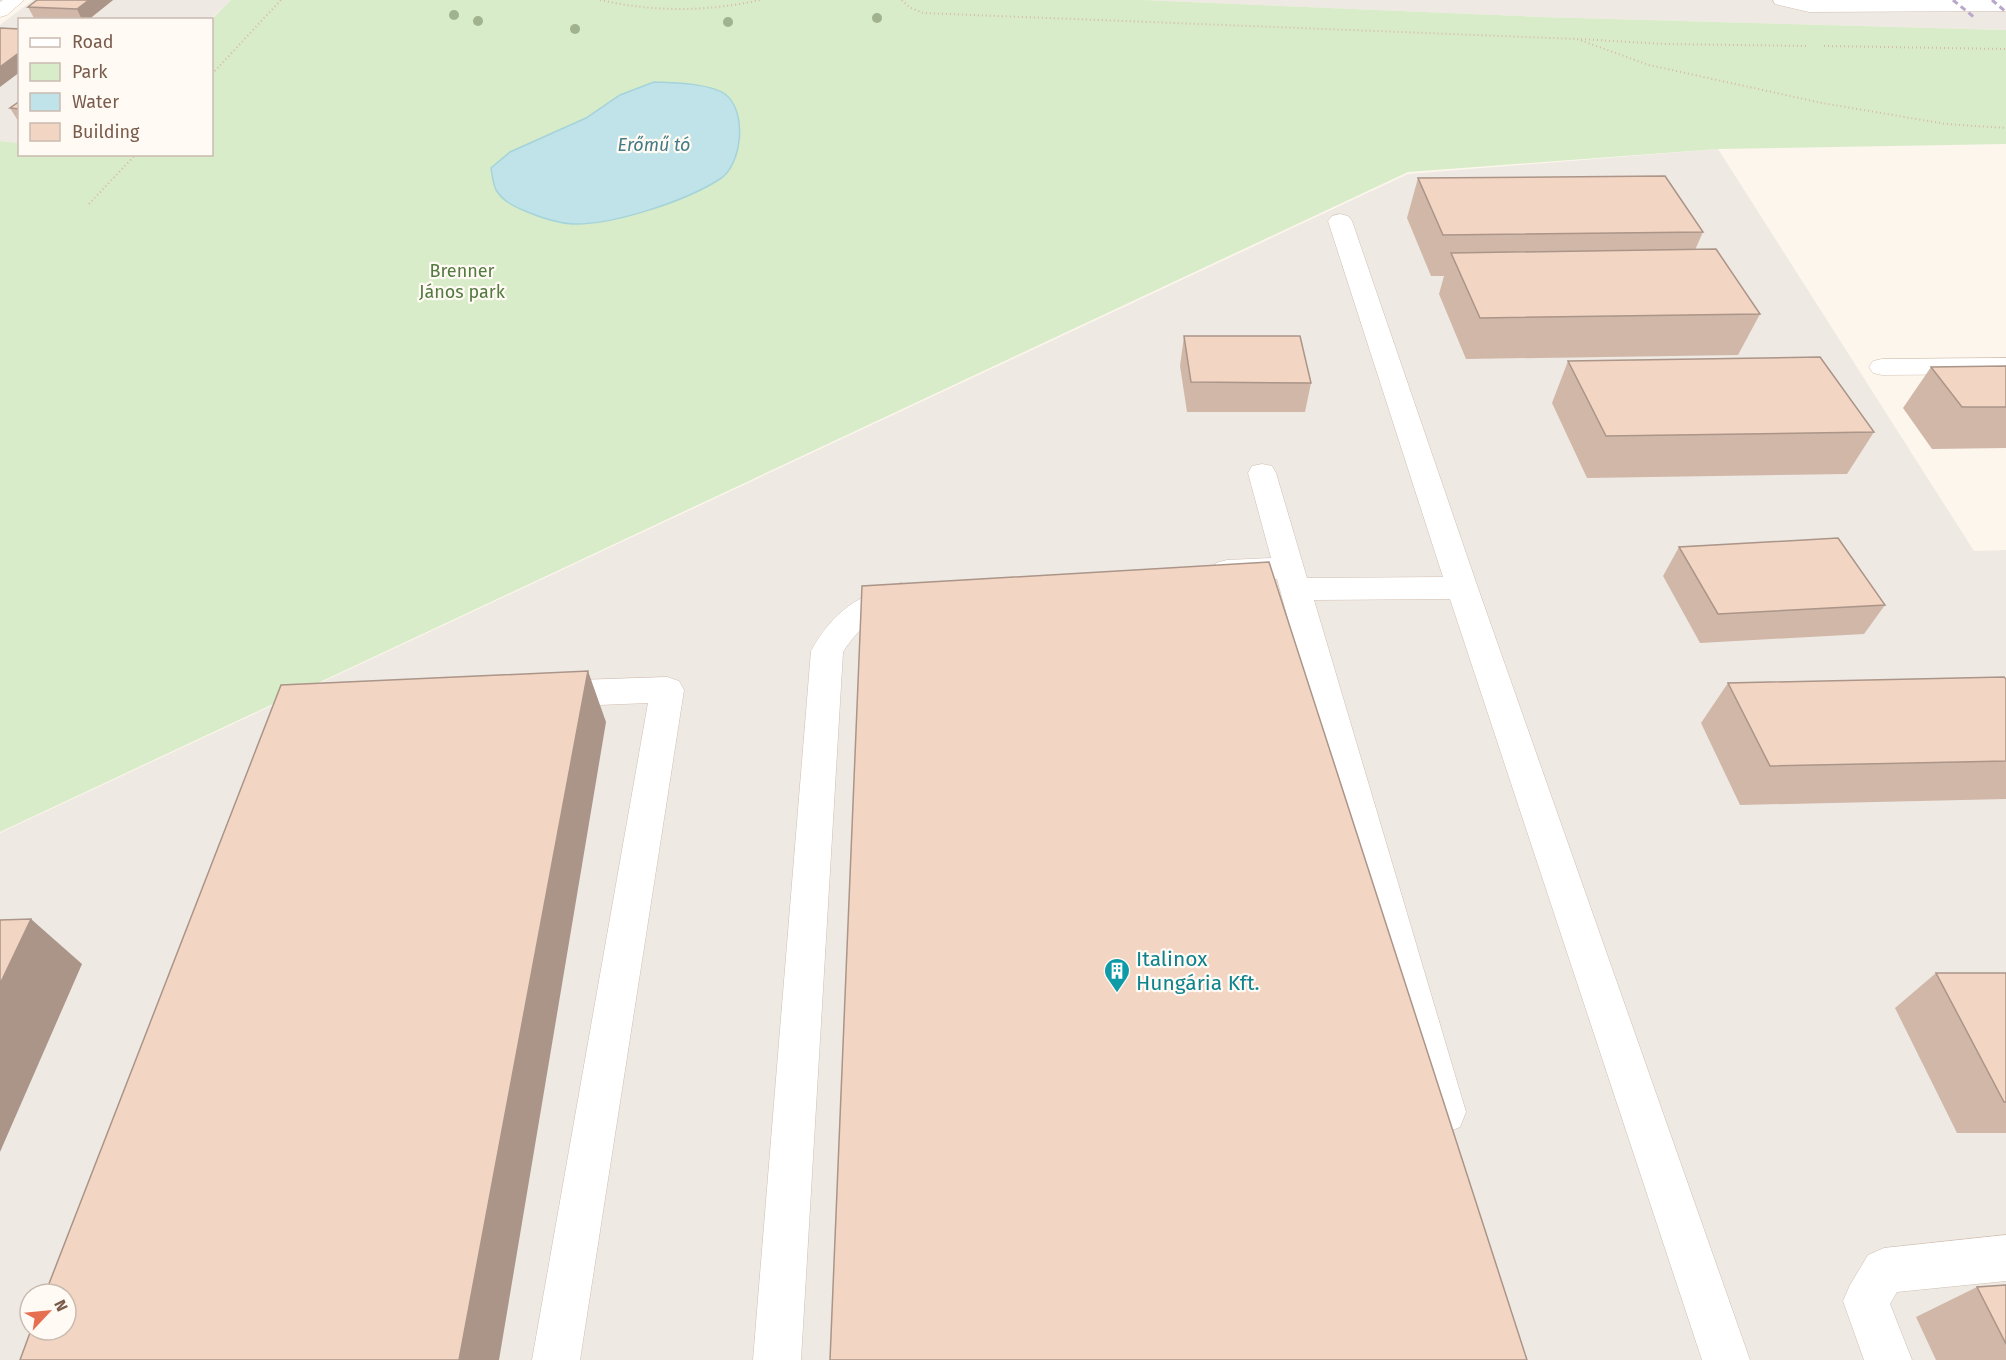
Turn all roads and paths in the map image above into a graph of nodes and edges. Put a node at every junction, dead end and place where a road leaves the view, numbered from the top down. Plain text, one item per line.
1 (15, 0) edge
2 (281, 0) edge
3 (601, 0) edge
4 (610, 0) edge
5 (760, 0) edge
6 (902, 0) edge
7 (1782, 0) edge
8 (2006, 3) edge
9 (1942, 4) edge
10 (0, 11) edge
11 (1578, 39) junction
12 (2006, 49) edge
13 (213, 73) edge
14 (2006, 128) edge
15 (134, 156) edge
16 (89, 204) dead end
17 (1340, 221) dead end
18 (2006, 366) edge
19 (1882, 367) dead end
20 (1262, 473) dead end
21 (1195, 572) edge
22 (1292, 578) junction
23 (927, 586) edge
24 (1462, 588) junction
25 (515, 695) edge
26 (1449, 1126) edge
27 (2006, 1257) edge
28 (556, 1360) edge
29 (777, 1360) edge
30 (1726, 1360) edge
31 (1888, 1360) edge

1 - 10 street
2 - 13 path
3 - 4 path
3 - 5 path
6 - 11 path
7 - 9 street
8 - 9 street
11 - 12 path
11 - 14 path
15 - 16 path
17 - 24 street
18 - 19 street
20 - 22 street
21 - 22 street
22 - 24 street
22 - 26 street
23 - 29 street
24 - 30 street
25 - 28 street
27 - 31 street

